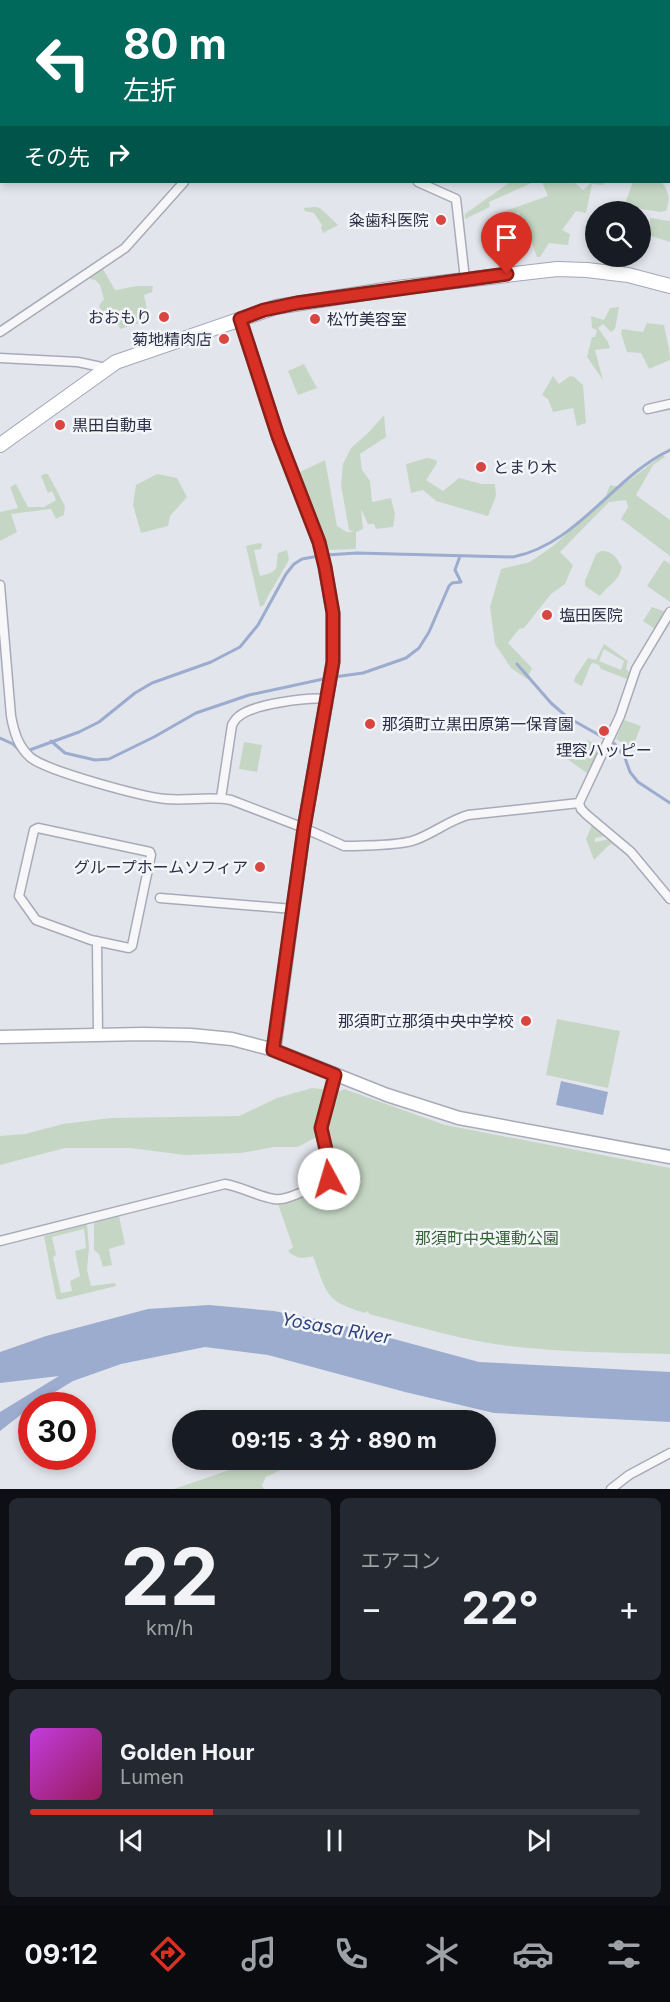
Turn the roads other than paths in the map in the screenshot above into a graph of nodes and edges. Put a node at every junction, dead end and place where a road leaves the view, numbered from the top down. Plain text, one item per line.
1 (183, 183) edge
2 (420, 183) edge
3 (465, 279) junction
4 (670, 286) edge
5 (240, 319) junction
6 (0, 332) edge
7 (0, 358) edge
8 (106, 368) junction
9 (670, 404) edge
10 (648, 409) dead end
11 (0, 446) edge
12 (0, 585) edge
13 (670, 612) edge
14 (327, 699) junction
15 (221, 798) junction
16 (579, 803) junction
17 (304, 828) junction
18 (160, 898) dead end
19 (670, 898) edge
20 (292, 909) junction
21 (97, 942) junction
22 (98, 1035) junction
23 (0, 1036) edge
24 (273, 1050) junction
25 (335, 1075) junction
26 (670, 1157) edge
27 (0, 1241) edge
28 (670, 1453) edge
29 (611, 1489) edge

1 - 6 street
2 - 3 street
3 - 4 main road
3 - 5 main road
5 - 8 main road
5 - 14 street
7 - 8 street
8 - 11 main road
9 - 10 street
12 - 15 street
13 - 16 street
14 - 15 street
14 - 17 street
15 - 17 street
16 - 17 street
16 - 19 street
17 - 20 street
18 - 20 street
20 - 24 street
21 - 21 street
21 - 22 street
22 - 23 street
22 - 24 street
24 - 25 street
25 - 26 street
25 - 27 street
28 - 29 street

